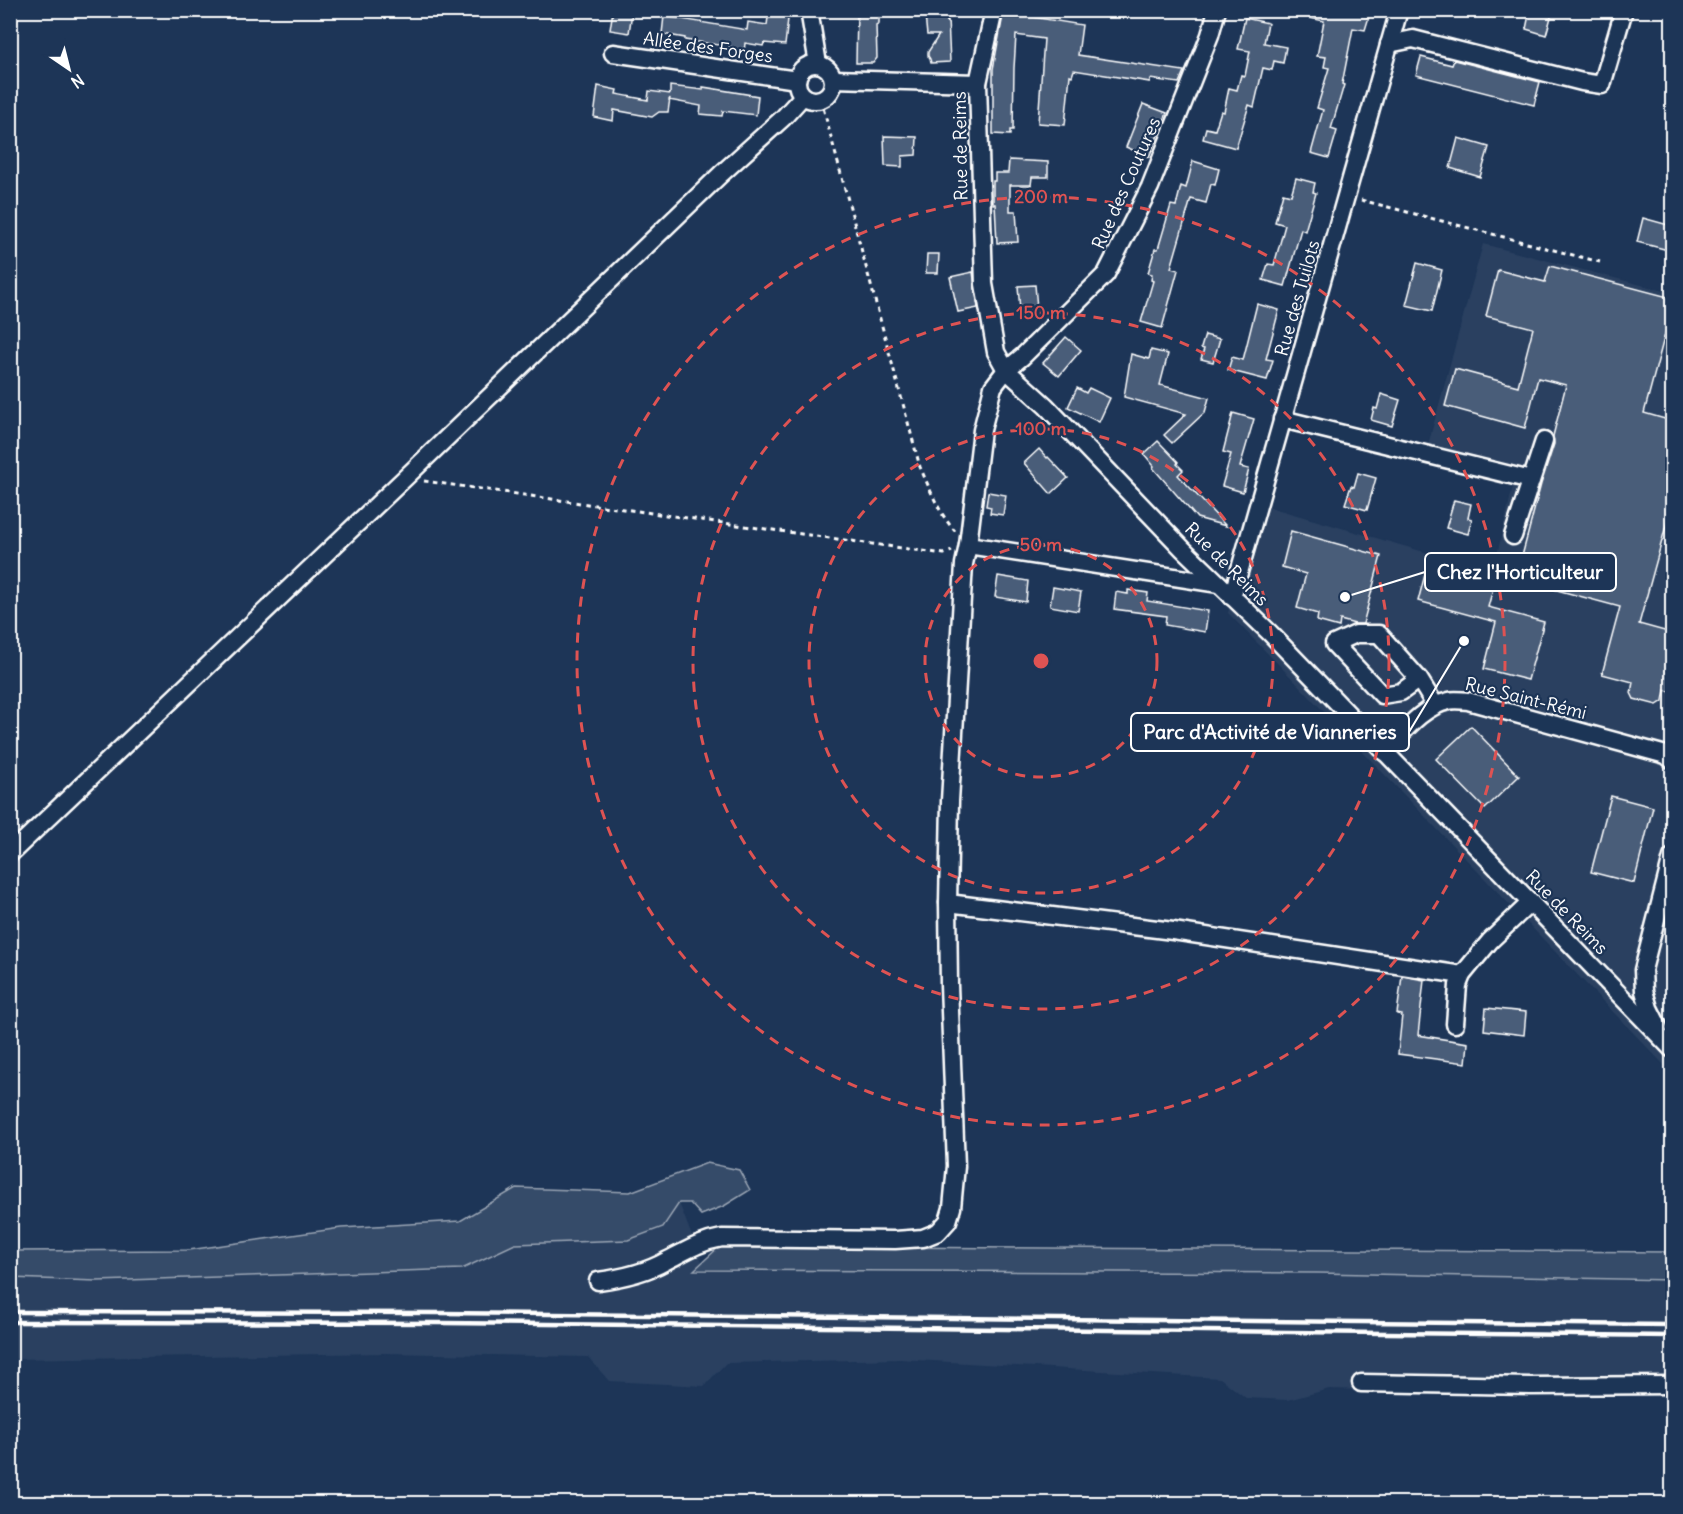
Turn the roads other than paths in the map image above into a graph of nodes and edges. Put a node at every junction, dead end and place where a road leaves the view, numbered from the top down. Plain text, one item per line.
1 (809, 10) edge
2 (994, 10) edge
3 (1217, 10) edge
4 (1399, 10) edge
5 (1624, 10) edge
6 (1389, 44) junction
7 (613, 53) dead end
8 (818, 64) junction
9 (833, 79) junction
10 (797, 80) junction
11 (978, 82) junction
12 (803, 96) junction
13 (1006, 370) junction
14 (1282, 419) junction
15 (1544, 441) dead end
16 (1531, 480) junction
17 (1513, 536) dead end
18 (968, 545) junction
19 (1219, 584) junction
20 (1232, 597) junction
21 (1419, 679) junction
22 (1435, 705) junction
23 (1384, 752) junction
24 (1672, 760) edge
25 (10, 854) edge
26 (1672, 857) edge
27 (948, 903) junction
28 (1530, 903) junction
29 (1462, 975) junction
30 (1455, 1024) dead end
31 (1669, 1046) edge
32 (598, 1281) dead end
33 (1362, 1383) dead end
34 (1672, 1385) edge

1 - 8 street
2 - 11 street, Rue de Reims
3 - 13 street, Rue des Coutures
4 - 6 street, Rue des Tuilots
5 - 6 street
6 - 14 street, Rue des Tuilots
7 - 10 street, Allée des Forges
8 - 9 street
8 - 10 street
9 - 11 street
9 - 12 street
10 - 12 street
11 - 13 street, Rue de Reims
12 - 25 street
13 - 18 street, Rue des Coutures
13 - 19 street, Rue de Reims
14 - 16 street
14 - 20 street, Rue des Tuilots
15 - 16 street
16 - 17 street
18 - 19 street
18 - 27 street, Rue des Coutures
19 - 20 street, Rue de Reims
20 - 23 street, Rue de Reims
21 - 21 street
21 - 22 street
22 - 23 street
22 - 24 street, Rue Saint-Rémi
23 - 28 street, Rue de Reims
26 - 31 street
27 - 29 street
27 - 32 street, Rue des Coutures
28 - 29 street
28 - 31 street, Rue de Reims
29 - 30 street
33 - 34 street

